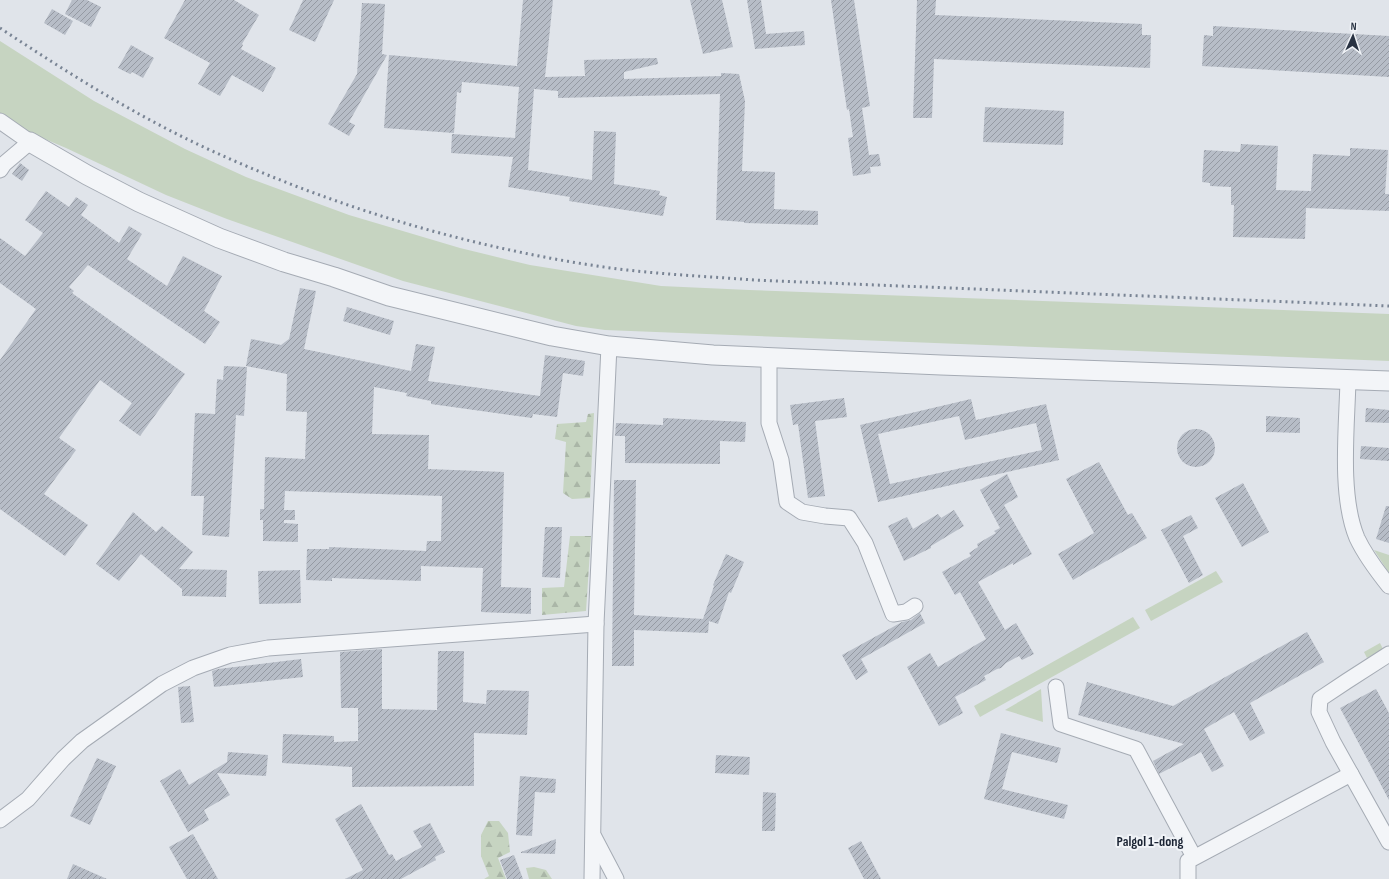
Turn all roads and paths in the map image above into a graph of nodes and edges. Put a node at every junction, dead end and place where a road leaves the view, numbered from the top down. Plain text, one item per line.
1 (0, 121) edge
2 (30, 142) junction
3 (0, 170) edge
4 (609, 346) junction
5 (769, 357) junction
6 (1348, 380) junction
7 (1389, 381) edge
8 (1389, 586) edge
9 (915, 606) dead end
10 (596, 624) junction
11 (1389, 654) edge
12 (1056, 687) dead end
13 (1351, 774) junction
14 (0, 820) edge
15 (593, 834) junction
16 (1389, 842) edge
17 (1194, 857) junction
18 (592, 879) edge
19 (616, 879) edge
20 (1188, 879) edge

1 - 2 street
2 - 3 street
2 - 4 street
4 - 5 street
4 - 10 street
5 - 6 street
5 - 9 street
6 - 7 street
6 - 8 street
10 - 14 street
10 - 15 street
11 - 13 street
12 - 17 street
13 - 16 street
13 - 17 street
15 - 18 street
15 - 19 street
17 - 20 street

